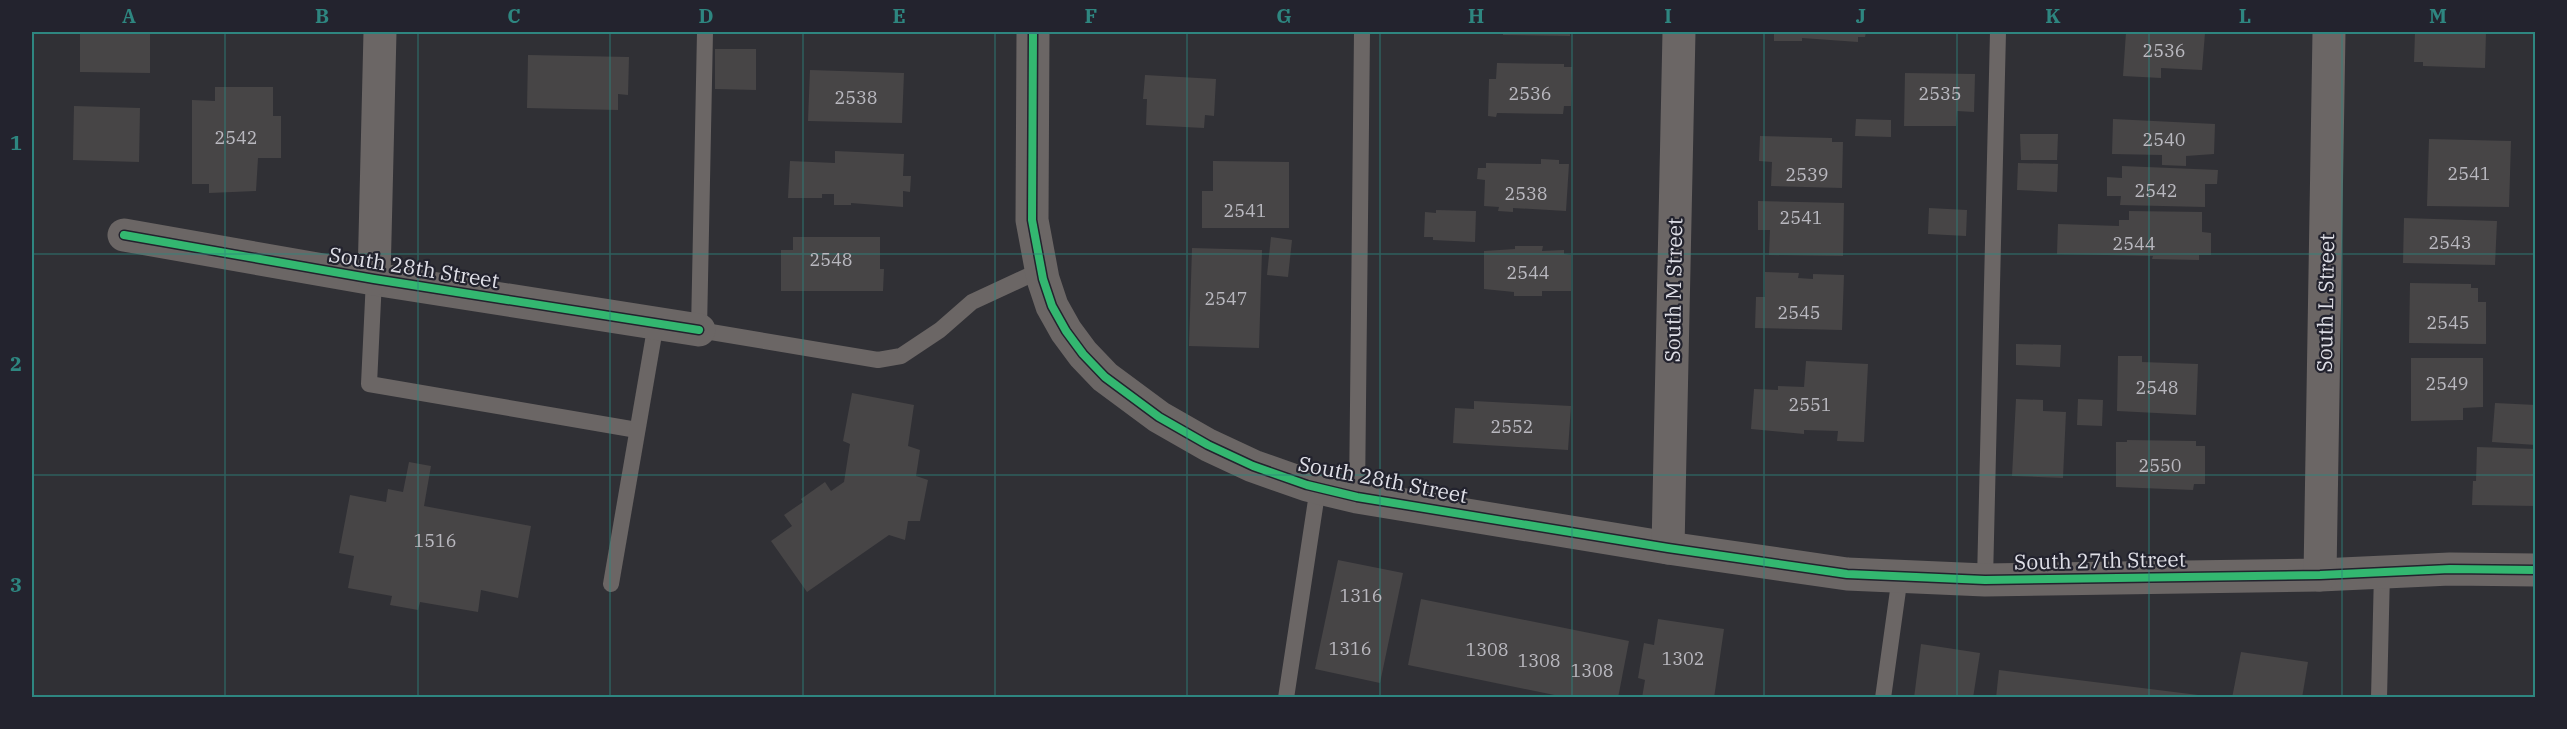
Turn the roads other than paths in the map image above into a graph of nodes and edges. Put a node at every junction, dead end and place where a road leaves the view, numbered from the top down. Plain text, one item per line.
1 (380, 32) edge
2 (705, 32) edge
3 (1033, 32) edge
4 (1362, 32) edge
5 (1678, 32) edge
6 (1998, 32) edge
7 (2329, 32) edge
8 (124, 235) dead end
9 (1041, 270) junction
10 (374, 279) junction
11 (656, 323) junction
12 (699, 330) junction
13 (637, 430) junction
14 (1318, 487) junction
15 (1357, 497) junction
16 (1668, 548) junction
17 (2535, 570) edge
18 (2382, 572) junction
19 (2320, 575) junction
20 (1900, 576) junction
21 (1985, 580) junction
22 (610, 584) dead end
23 (1286, 698) edge
24 (1884, 698) edge
25 (2379, 698) edge

1 - 10 street
2 - 12 lane
3 - 9 street, South 28th Street
4 - 15 lane
5 - 16 street, South M Street
6 - 21 lane
7 - 19 street, South L Street
8 - 10 street, South 28th Street
9 - 12 lane
9 - 14 street, South 28th Street
10 - 11 street, South 28th Street
10 - 13 lane
11 - 12 street, South 28th Street
11 - 13 lane
13 - 22 lane
14 - 15 street, South 28th Street
14 - 23 lane
15 - 16 street, South 28th Street
16 - 20 street, South 27th Street
17 - 18 street, South 27th Street
18 - 19 street, South 27th Street
18 - 25 lane
19 - 21 street, South 27th Street
20 - 21 street, South 27th Street
20 - 24 lane

